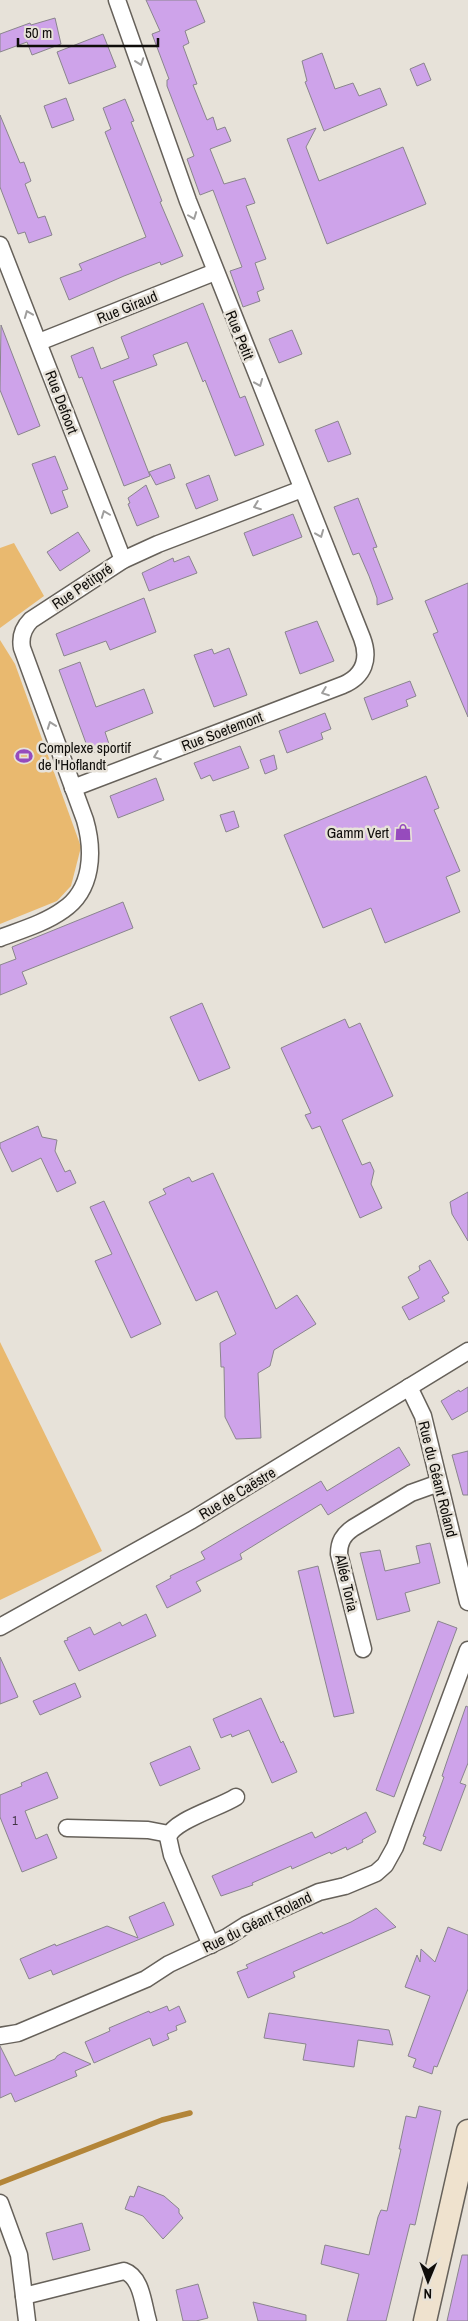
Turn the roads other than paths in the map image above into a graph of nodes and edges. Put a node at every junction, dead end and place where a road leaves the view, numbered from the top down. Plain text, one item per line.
1 (116, 0) edge
2 (0, 245) edge
3 (215, 272) junction
4 (39, 342) junction
5 (302, 489) junction
6 (123, 560) junction
7 (364, 667) joint
8 (73, 788) junction
9 (0, 938) edge
10 (468, 1351) edge
11 (409, 1387) junction
12 (439, 1483) junction
13 (468, 1602) edge
14 (0, 1627) edge
15 (363, 1649) dead end
16 (468, 1650) edge
17 (236, 1797) dead end
18 (67, 1828) dead end
19 (169, 1834) junction
20 (211, 1945) junction
21 (0, 2036) edge
22 (468, 2131) edge
23 (0, 2203) edge
24 (24, 2296) junction
25 (27, 2321) edge
26 (148, 2321) edge
27 (425, 2321) edge

1 -> 3 street, Rue Petit
4 -> 2 street, Rue Defoort
3 - 4 street, Rue Giraud
3 -> 5 street, Rue Petit
6 -> 4 street, Rue Defoort
5 -> 6 street, Rue Petitpré
5 -> 7 street, Rue Petit
8 -> 6 street, Rue Petitpré
7 -> 8 street, Rue Soetemont
8 - 9 street, Rue Petitpré
10 - 11 street, Rue de Caëstre
11 - 12 street, Rue du Géant Roland
11 - 14 street, Rue de Caëstre
12 - 13 street, Rue du Géant Roland
12 - 15 street, Allée Toria
16 - 20 street, Rue du Géant Roland
17 - 19 street
18 - 19 street
19 - 20 street
20 - 21 street, Rue du Géant Roland
22 - 27 main road
23 - 24 street
24 - 25 street
24 - 26 street

